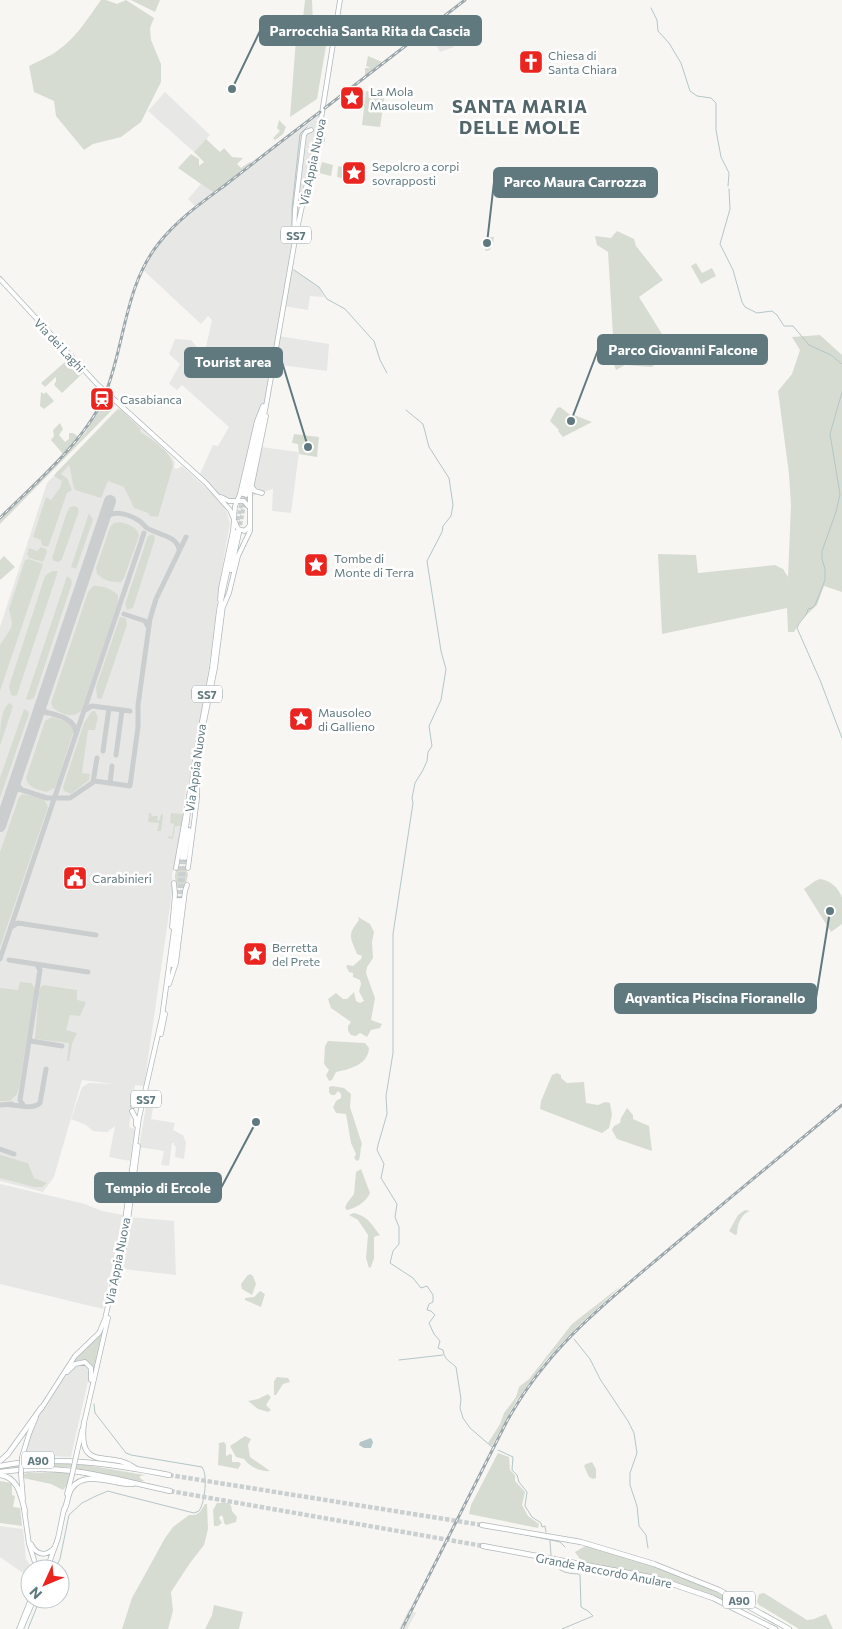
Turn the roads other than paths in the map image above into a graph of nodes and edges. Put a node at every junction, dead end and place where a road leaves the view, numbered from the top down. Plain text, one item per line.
1 (341, 0) edge
2 (330, 64) junction
3 (311, 130) dead end
4 (322, 135) dead end
5 (314, 155) junction
6 (294, 233) junction
7 (0, 279) edge
8 (264, 406) junction
9 (253, 477) junction
10 (212, 489) junction
11 (262, 494) dead end
12 (245, 495) tunnel mouth
13 (237, 501) junction
14 (249, 508) junction
15 (234, 521) junction
16 (250, 525) junction
17 (237, 532) tunnel mouth
18 (221, 610) junction
19 (195, 781) junction
20 (184, 858) tunnel mouth
21 (176, 868) dead end
22 (188, 868) dead end
23 (174, 884) dead end
24 (187, 886) dead end
25 (179, 900) tunnel mouth
26 (168, 983) junction
27 (146, 1087) junction
28 (136, 1140) junction
29 (57, 1384) junction
30 (88, 1404) junction
31 (41, 1408) junction
32 (84, 1422) junction
33 (0, 1461) edge
34 (0, 1466) edge
35 (136, 1469) junction
36 (0, 1474) edge
37 (169, 1475) tunnel mouth
38 (135, 1483) junction
39 (170, 1491) tunnel mouth
40 (64, 1510) junction
41 (24, 1511) junction
42 (482, 1525) tunnel mouth
43 (28, 1538) junction
44 (57, 1543) junction
45 (483, 1546) tunnel mouth
46 (34, 1559) edge
47 (51, 1559) edge
48 (29, 1609) edge
49 (20, 1629) edge
50 (775, 1629) edge
51 (789, 1629) edge

1 - 2 main road, Via Appia Nuova / SS7
2 - 5 main road, Via Appia Nuova / SS7
2 - 6 main road, Via Appia Nuova / SS7
3 - 6 main road
4 - 5 main road
5 - 8 main road, Via Appia Nuova / SS7
6 - 8 main road, Via Appia Nuova / SS7
7 - 10 main road, Via dei Laghi
8 - 9 main road
8 - 12 main road, Via Appia Nuova / SS7
8 - 13 main road
9 - 11 main road
9 - 14 main road
10 - 13 main road, Via dei Laghi
10 - 15 main road, Via dei Laghi
13 - 14 main road, Via dei Laghi
13 - 15 main road
14 - 16 main road
15 - 16 main road
15 - 18 main road
16 - 18 main road
17 - 18 main road, Via Appia Nuova / SS7
18 - 19 main road, Via Appia Nuova / SS7
19 - 20 main road, Via Appia Nuova / SS7
19 - 21 main road
19 - 22 main road
23 - 26 main road
24 - 26 main road
25 - 26 main road, Via Appia Nuova / SS7
26 - 27 main road, Via Appia Nuova / SS7
26 - 30 main road, Via Appia Nuova / SS7
27 - 28 main road, Via Appia Nuova / SS7
27 - 28 main road
28 - 29 main road, Via Appia Nuova / SS7
29 - 30 main road
29 - 31 main road, Via Appia Nuova / SS7
30 - 32 main road, Via Appia Nuova / SS7
31 - 33 highway
31 - 41 main road, Via Appia Nuova / SS7, bridge
32 - 35 highway
32 - 40 main road, Via Appia Nuova / SS7, bridge
34 - 35 highway, A90
35 - 37 highway, A90
36 - 38 highway, A90
36 - 41 highway
38 - 39 highway, A90
38 - 40 highway
40 - 44 main road, Via Appia Nuova / SS7
41 - 43 main road, Via Appia Nuova / SS7
42 - 51 highway, Grande Raccordo Anulare / A90
43 - 44 main road
43 - 46 main road, Via Appia Nuova
44 - 47 main road, Via Appia Nuova / SS7
45 - 50 highway, Grande Raccordo Anulare / A90
48 - 49 main road

